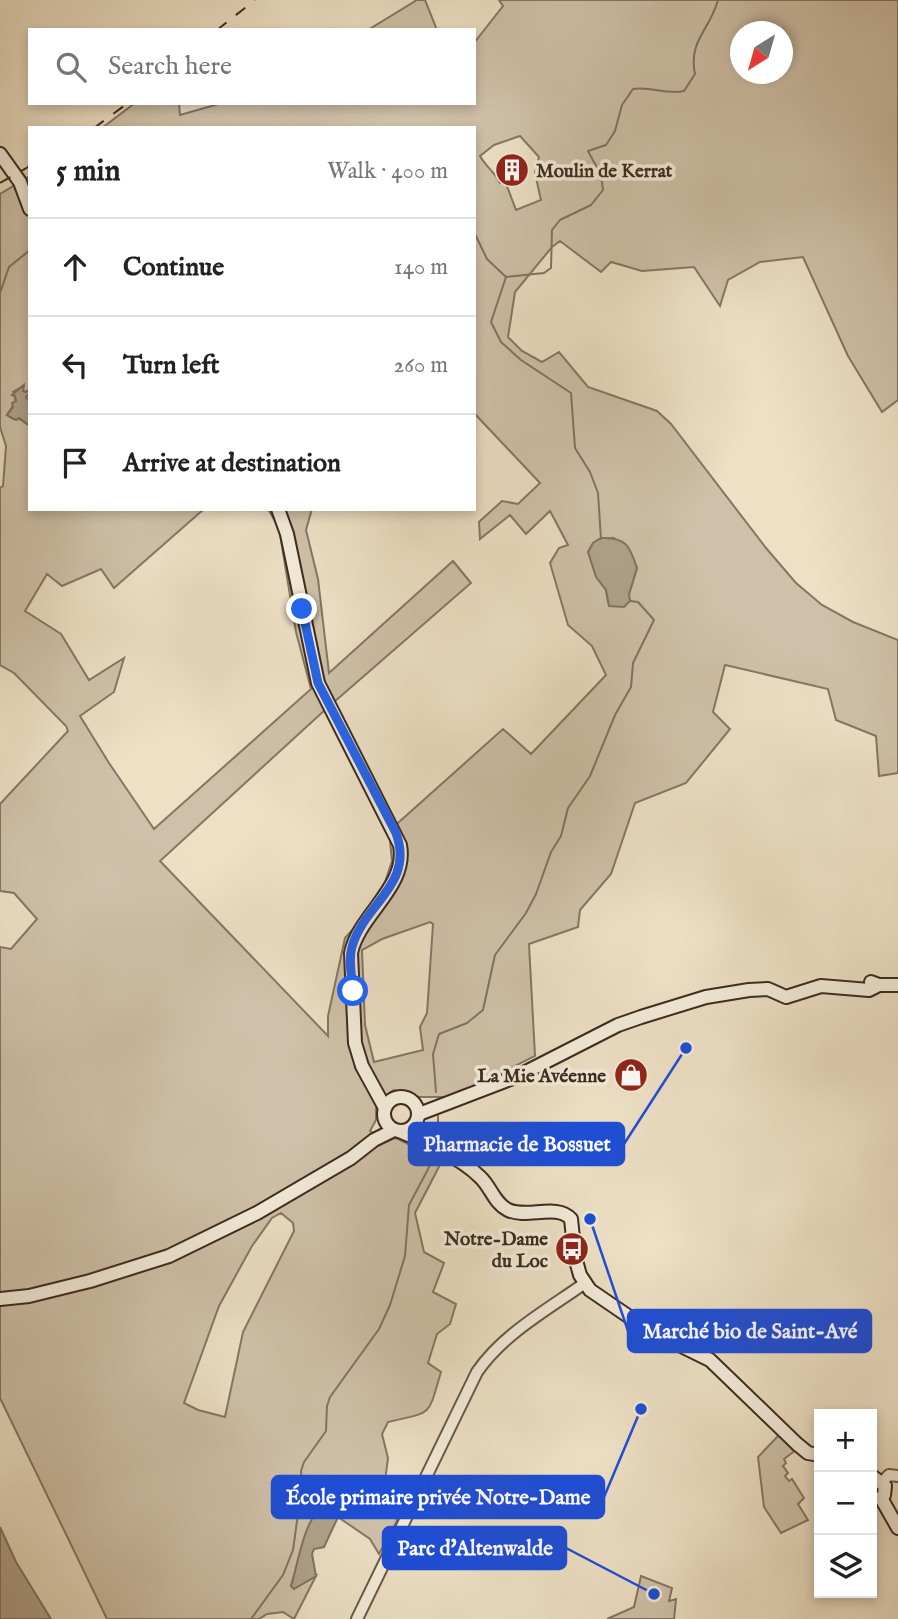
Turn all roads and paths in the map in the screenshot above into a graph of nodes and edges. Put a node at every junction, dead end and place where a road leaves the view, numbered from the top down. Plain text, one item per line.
1 (0, 154) edge
2 (28, 204) edge
3 (279, 511) edge
4 (898, 985) edge
5 (369, 1077) junction
6 (395, 1097) junction
7 (413, 1100) junction
8 (447, 1101) junction
9 (384, 1113) junction
10 (416, 1120) junction
11 (397, 1130) junction
12 (374, 1140) junction
13 (422, 1141) junction
14 (585, 1283) junction
15 (0, 1299) edge
16 (814, 1454) edge
17 (898, 1476) edge
18 (877, 1479) edge
19 (877, 1482) edge
20 (877, 1497) edge
21 (877, 1499) edge
22 (898, 1528) edge
23 (357, 1619) edge

1 - 2 main road
3 - 5 main road
4 - 8 main road
5 - 6 main road
5 - 9 main road
6 - 7 main road
6 - 9 main road
7 - 8 main road
7 - 10 main road
8 - 10 main road
9 - 11 main road
9 - 12 main road
10 - 11 main road
10 - 13 main road
11 - 12 main road
11 - 13 main road
12 - 15 main road
13 - 14 main road
14 - 16 main road
14 - 23 street
17 - 18 street
19 - 20 main road
21 - 22 main road

